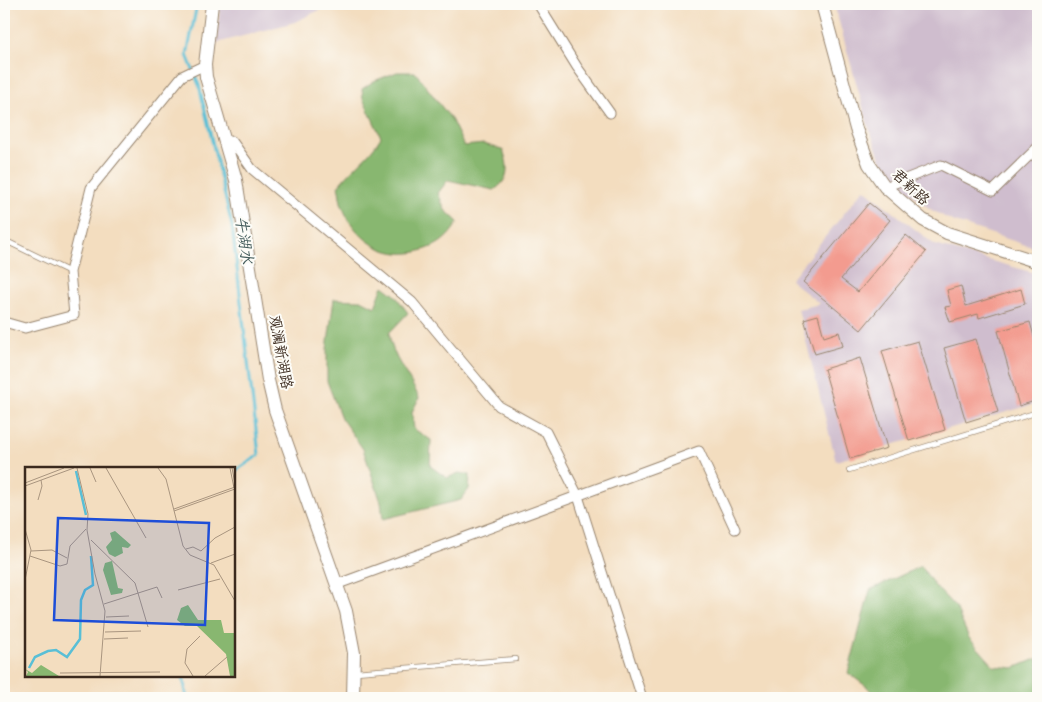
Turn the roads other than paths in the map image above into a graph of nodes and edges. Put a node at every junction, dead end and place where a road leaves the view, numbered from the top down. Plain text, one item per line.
1 (212, 4) edge
2 (538, 4) edge
3 (822, 4) edge
4 (202, 66) junction
5 (610, 113) dead end
6 (232, 141) dead end
7 (1038, 146) edge
8 (885, 187) junction
9 (4, 240) edge
10 (1038, 262) edge
11 (70, 272) junction
12 (4, 322) edge
13 (1038, 412) edge
14 (849, 470) dead end
15 (578, 496) junction
16 (735, 529) dead end
17 (338, 584) junction
18 (516, 659) dead end
19 (354, 672) junction
20 (353, 698) edge
21 (642, 698) edge

1 - 4 street, 观澜新湖路
2 - 5 street
3 - 8 street, 君新路
4 - 11 street
4 - 17 street, 观澜新湖路
6 - 15 street
7 - 8 street
8 - 10 street, 君新路
9 - 11 lane
11 - 12 street
13 - 14 lane
15 - 16 street
15 - 17 street
15 - 21 street
17 - 19 street, 观澜新湖路
18 - 19 lane
19 - 20 street, 观澜新湖路

